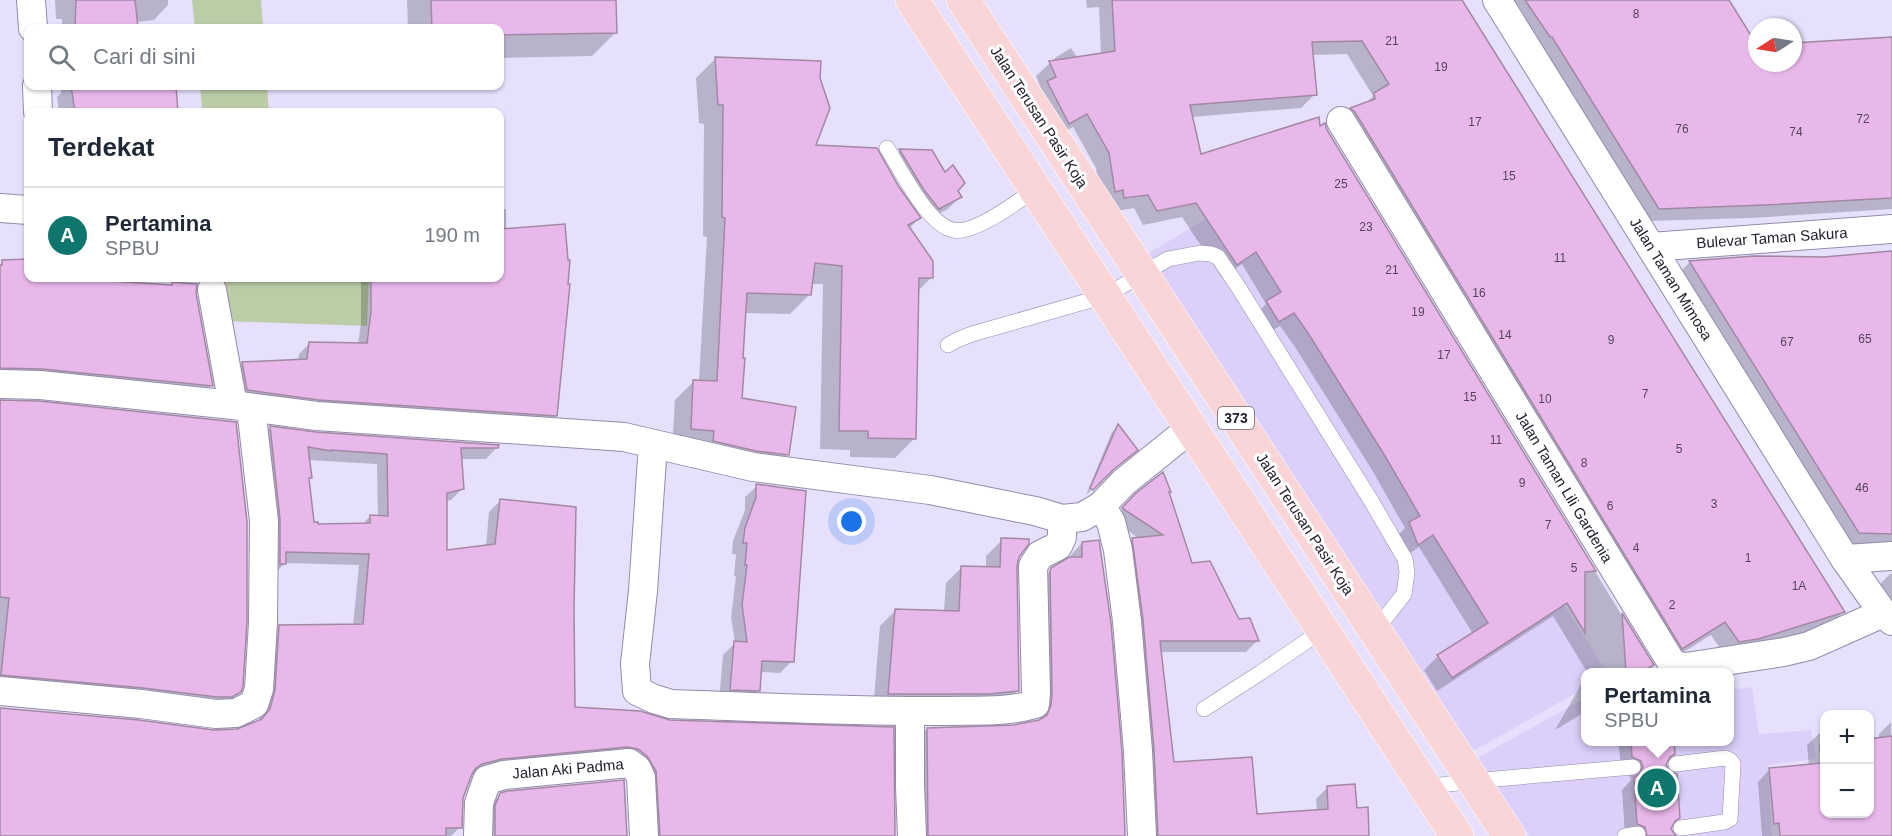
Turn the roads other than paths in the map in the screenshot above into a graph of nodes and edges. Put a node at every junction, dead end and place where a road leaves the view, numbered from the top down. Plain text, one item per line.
1 (31, 0) edge
2 (912, 0) edge
3 (963, 0) edge
4 (1497, 0) edge
5 (33, 24) edge
6 (37, 90) edge
7 (38, 108) edge
8 (1341, 121) dead end
9 (887, 148) dead end
10 (1035, 189) junction
11 (0, 208) edge
12 (24, 210) edge
13 (1892, 229) edge
14 (1651, 247) junction
15 (1142, 274) junction
16 (212, 290) dead end
17 (1105, 296) junction
18 (948, 345) dead end
19 (0, 384) edge
20 (242, 406) junction
21 (1191, 428) junction
22 (653, 444) junction
23 (1101, 506) junction
24 (1062, 519) junction
25 (1892, 556) edge
26 (1845, 559) junction
27 (1888, 617) edge
28 (1323, 630) junction
29 (1375, 632) junction
30 (0, 691) edge
31 (1204, 710) dead end
32 (910, 711) junction
33 (1676, 764) dead end
34 (1633, 767) dead end
35 (1473, 781) junction
36 (1425, 787) junction
37 (1681, 828) dead end
38 (478, 836) edge
39 (644, 836) edge
40 (912, 836) edge
41 (1142, 836) edge
42 (1457, 836) edge
43 (1509, 836) edge

1 - 5 street
2 - 10 main road, 373
3 - 15 main road, Jalan Terusan Pasir Koja / 373
4 - 14 street, Jalan Taman Mimosa
6 - 7 street
8 - 27 street, Jalan Taman Lili Gardenia
9 - 10 lane
10 - 17 main road, 373
11 - 12 street
13 - 14 street, Bulevar Taman Sakura
14 - 26 street, Jalan Taman Mimosa
15 - 17 lane
15 - 29 main road, Jalan Terusan Pasir Koja / 373
15 - 29 lane
16 - 20 street
17 - 18 lane
17 - 21 main road, 373
19 - 20 street
20 - 22 street
20 - 30 street
21 - 23 street
21 - 28 main road, 373
22 - 24 street
22 - 32 street
23 - 24 street
23 - 41 street
24 - 32 street
25 - 26 street
26 - 27 street, Jalan Taman Mimosa
28 - 31 lane
28 - 36 main road, 373
29 - 35 main road, Jalan Terusan Pasir Koja / 373
32 - 40 street
33 - 37 lane
34 - 35 lane
35 - 36 lane
35 - 43 main road, Jalan Terusan Pasir Koja / 373
36 - 42 main road, 373
38 - 39 street, Jalan Aki Padma

